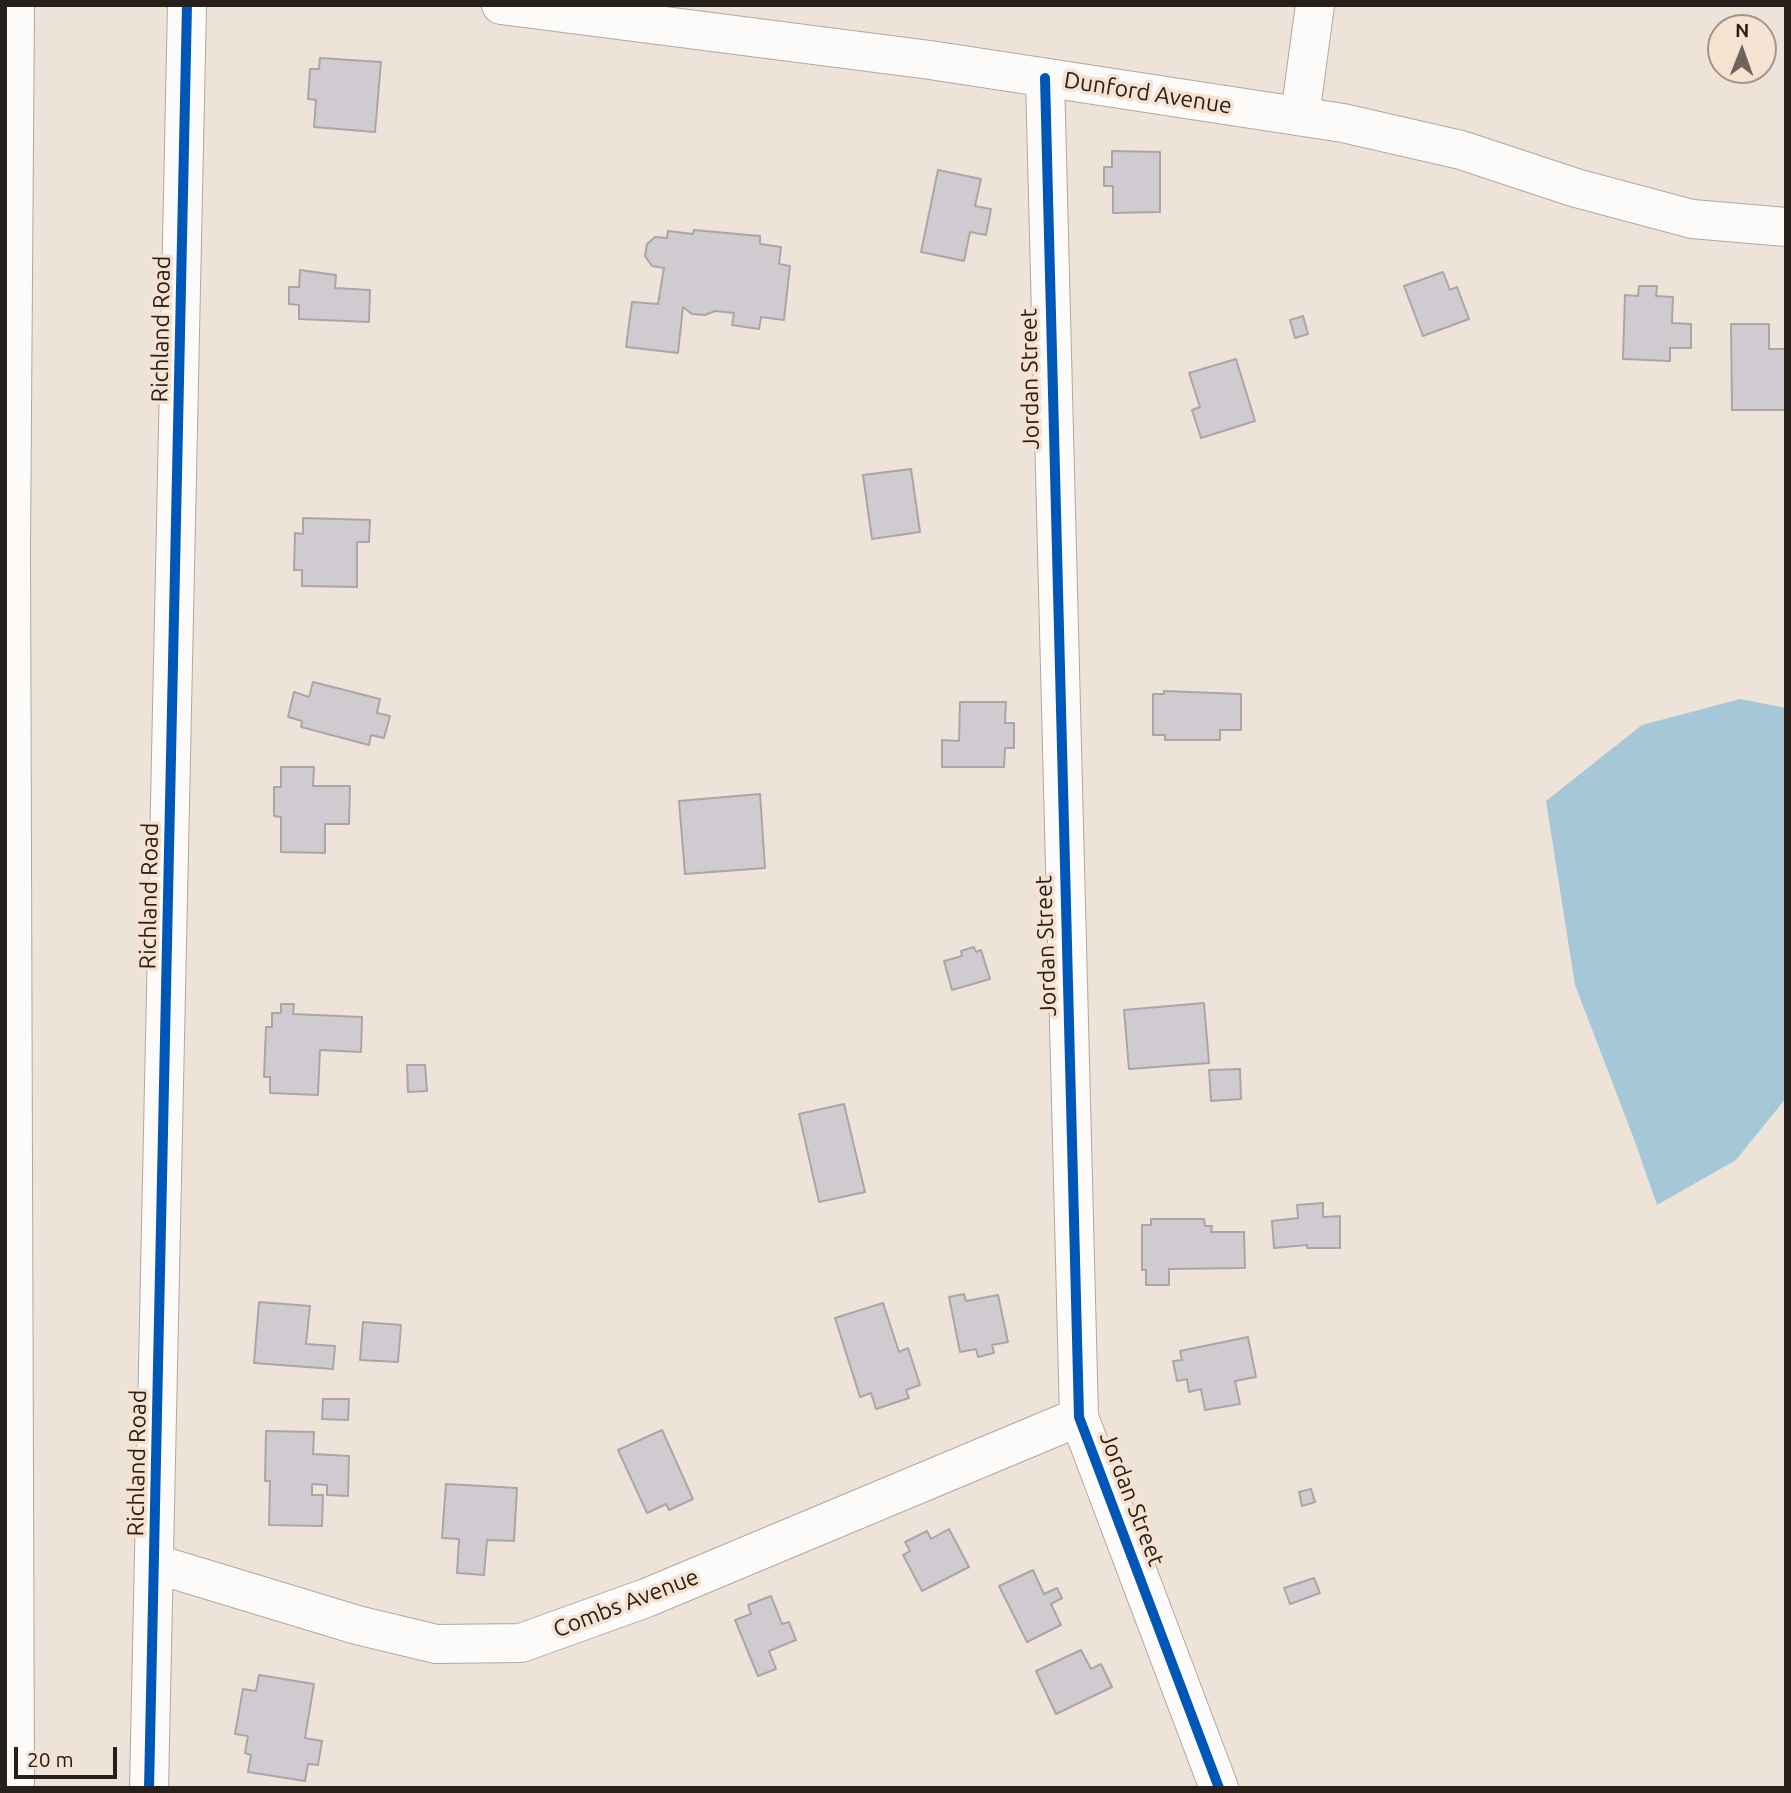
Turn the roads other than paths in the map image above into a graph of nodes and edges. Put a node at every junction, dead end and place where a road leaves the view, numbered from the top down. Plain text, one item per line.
1 (15, 5) edge
2 (187, 5) edge
3 (501, 5) edge
4 (1315, 5) edge
5 (1045, 78) junction
6 (1300, 116) junction
7 (1786, 227) edge
8 (10, 957) edge
9 (9, 1166) edge
10 (1079, 1417) junction
11 (156, 1564) junction
12 (15, 1788) edge
13 (149, 1788) edge
14 (1219, 1788) edge

1 - 8 street
2 - 11 street, Richland Road
3 - 5 street, Dunford Avenue
4 - 6 street
5 - 6 street, Dunford Avenue
5 - 10 street, Jordan Street
6 - 7 street, Dunford Avenue
8 - 9 street
9 - 12 street
10 - 11 street, Combs Avenue
10 - 14 street, Jordan Street
11 - 13 street, Richland Road

